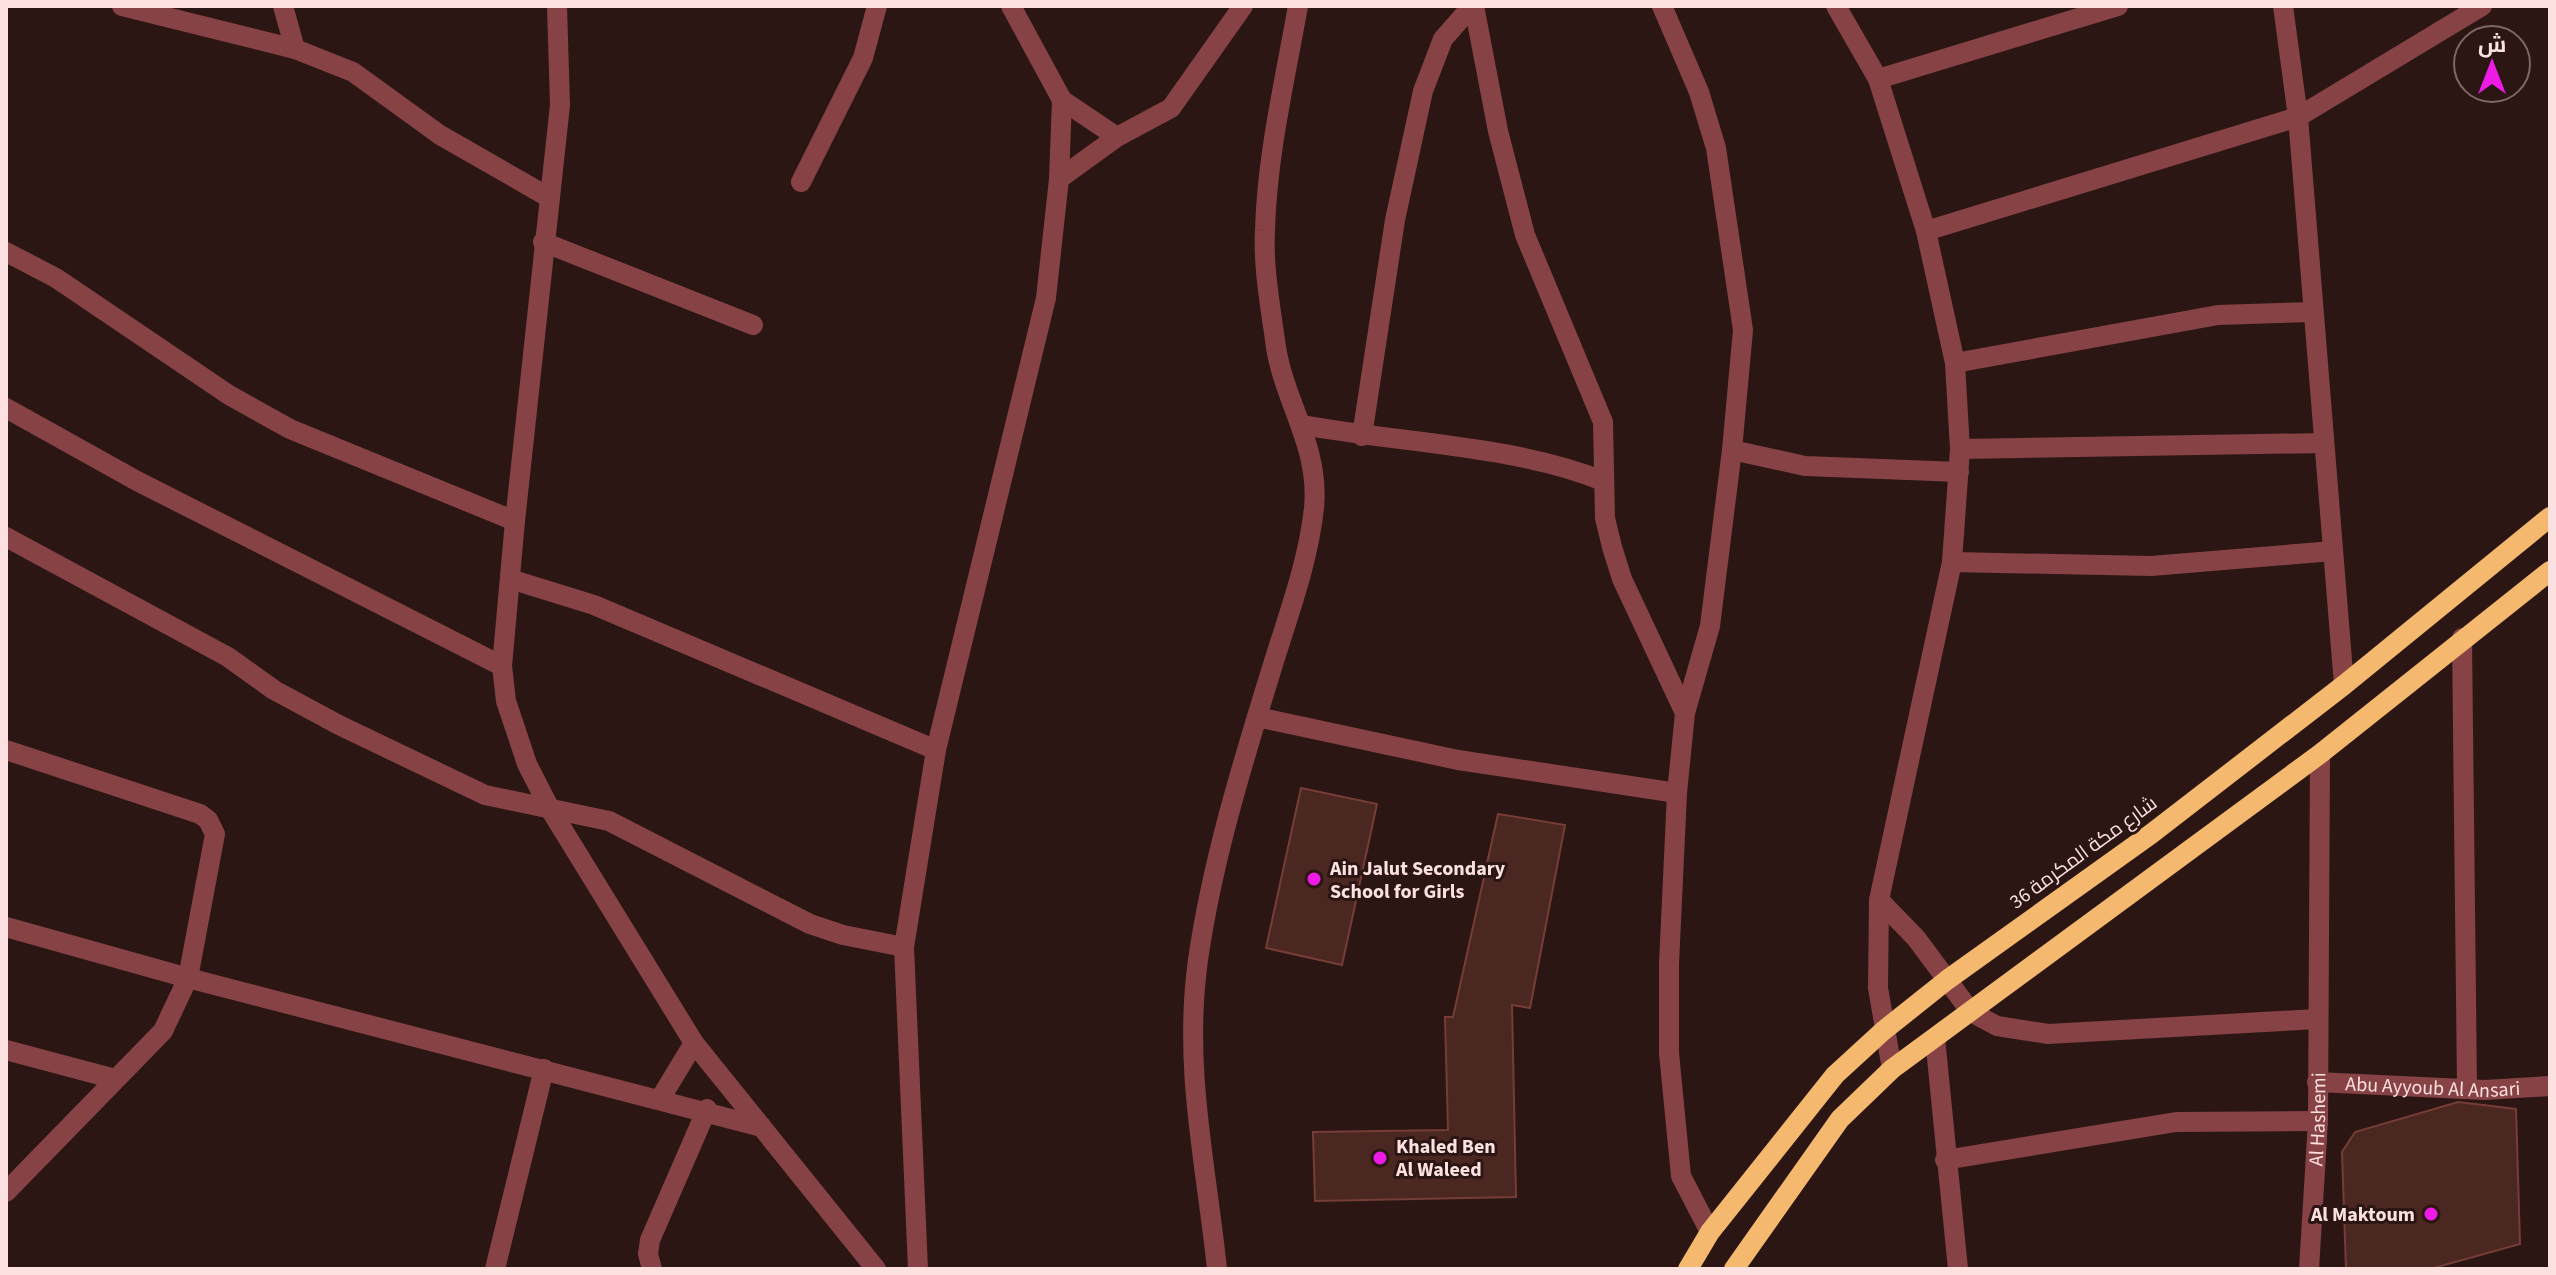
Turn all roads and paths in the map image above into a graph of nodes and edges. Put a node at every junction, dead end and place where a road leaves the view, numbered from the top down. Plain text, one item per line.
1 (122, 6) edge
2 (283, 6) edge
3 (557, 6) edge
4 (877, 6) edge
5 (1011, 6) edge
6 (1243, 6) edge
7 (1298, 6) edge
8 (1473, 6) edge
9 (1662, 6) edge
10 (1836, 6) edge
11 (2118, 6) edge
12 (2283, 6) edge
13 (2482, 6) edge
14 (295, 49) junction
15 (1878, 79) junction
16 (1062, 100) junction
17 (2298, 117) junction
18 (1117, 137) junction
19 (1059, 179) junction
20 (801, 182) dead end
21 (550, 198) junction
22 (1926, 231) junction
23 (543, 242) junction
24 (6, 252) edge
25 (2312, 312) junction
26 (753, 325) dead end
27 (1955, 363) junction
28 (6, 408) edge
29 (1303, 425) junction
30 (1362, 436) junction
31 (2324, 443) junction
32 (1960, 449) junction
33 (1732, 450) junction
34 (1959, 472) junction
35 (1603, 481) junction
36 (2550, 517) edge
37 (515, 521) junction
38 (6, 537) edge
39 (2333, 551) junction
40 (1952, 562) junction
41 (2550, 571) edge
42 (510, 579) junction
43 (2462, 638) junction
44 (502, 666) junction
45 (2344, 685) junction
46 (1685, 713) junction
47 (1257, 717) junction
48 (6, 750) edge
49 (936, 750) junction
50 (2320, 754) junction
51 (1677, 793) junction
52 (550, 809) junction
53 (1879, 900) junction
54 (6, 927) edge
55 (904, 947) junction
56 (188, 978) junction
57 (1947, 980) junction
58 (1971, 1012) junction
59 (2317, 1019) junction
60 (1883, 1031) junction
61 (1935, 1038) junction
62 (694, 1043) junction
63 (6, 1050) edge
64 (544, 1069) junction
65 (1892, 1069) junction
66 (115, 1079) junction
67 (2317, 1082) junction
68 (2550, 1086) edge
69 (2467, 1088) junction
70 (660, 1099) junction
71 (707, 1109) junction
72 (2318, 1121) junction
73 (762, 1127) junction
74 (1945, 1160) junction
75 (6, 1192) edge
76 (1710, 1232) junction
77 (2302, 1268) edge
78 (495, 1269) edge
79 (652, 1269) edge
80 (876, 1269) edge
81 (918, 1269) edge
82 (1217, 1269) edge
83 (1688, 1269) edge
84 (1734, 1269) edge
85 (1958, 1269) edge

1 - 14 street
2 - 14 street
3 - 21 street
4 - 20 street
5 - 16 street
6 - 18 street
7 - 29 street
8 - 30 street
8 - 35 street
9 - 33 street
10 - 15 street
11 - 15 street
12 - 17 street
13 - 17 street
14 - 21 street
15 - 22 street
16 - 18 street
16 - 19 street
17 - 22 street
17 - 25 street
18 - 19 street
19 - 49 street
21 - 23 street
22 - 27 street
23 - 26 street
23 - 37 street
24 - 37 street
25 - 27 street
25 - 31 street
27 - 32 street
28 - 44 street
29 - 30 street
29 - 47 street
30 - 35 street
31 - 32 street
31 - 39 street
32 - 34 street
33 - 34 street
33 - 46 street
34 - 40 street
35 - 46 street
36 - 45 main road, شارع مكة المكرمة 36
37 - 42 street
38 - 52 street
39 - 40 street
39 - 45 street
40 - 53 street
41 - 43 main road
42 - 44 street
42 - 49 street
43 - 50 main road
43 - 69 street
44 - 52 street
45 - 57 main road, شارع مكة المكرمة 36
46 - 51 street
47 - 51 street
47 - 82 street
48 - 56 street
49 - 55 street
50 - 58 main road
50 - 59 street, Al Hashemi
51 - 76 street
52 - 55 street
52 - 62 street
53 - 57 street
53 - 60 street
54 - 56 street
55 - 81 street
56 - 64 street
56 - 66 street
57 - 58 street
57 - 60 main road, شارع مكة المكرمة 36
58 - 59 street
58 - 61 main road
59 - 67 street, Al Hashemi
60 - 65 street
60 - 76 main road, شارع مكة المكرمة 36
61 - 65 main road
61 - 74 street
62 - 70 street
62 - 73 street
63 - 66 street
64 - 70 street
64 - 78 street
65 - 84 main road
66 - 75 street
67 - 69 street, Abu Ayyoub Al Ansari
67 - 72 street, Al Hashemi
68 - 69 street, Abu Ayyoub Al Ansari
70 - 71 street
71 - 73 street
71 - 79 street
72 - 74 street
72 - 77 street, Al Hashemi
73 - 80 street
74 - 85 street
76 - 83 main road, شارع مكة المكرمة 36

